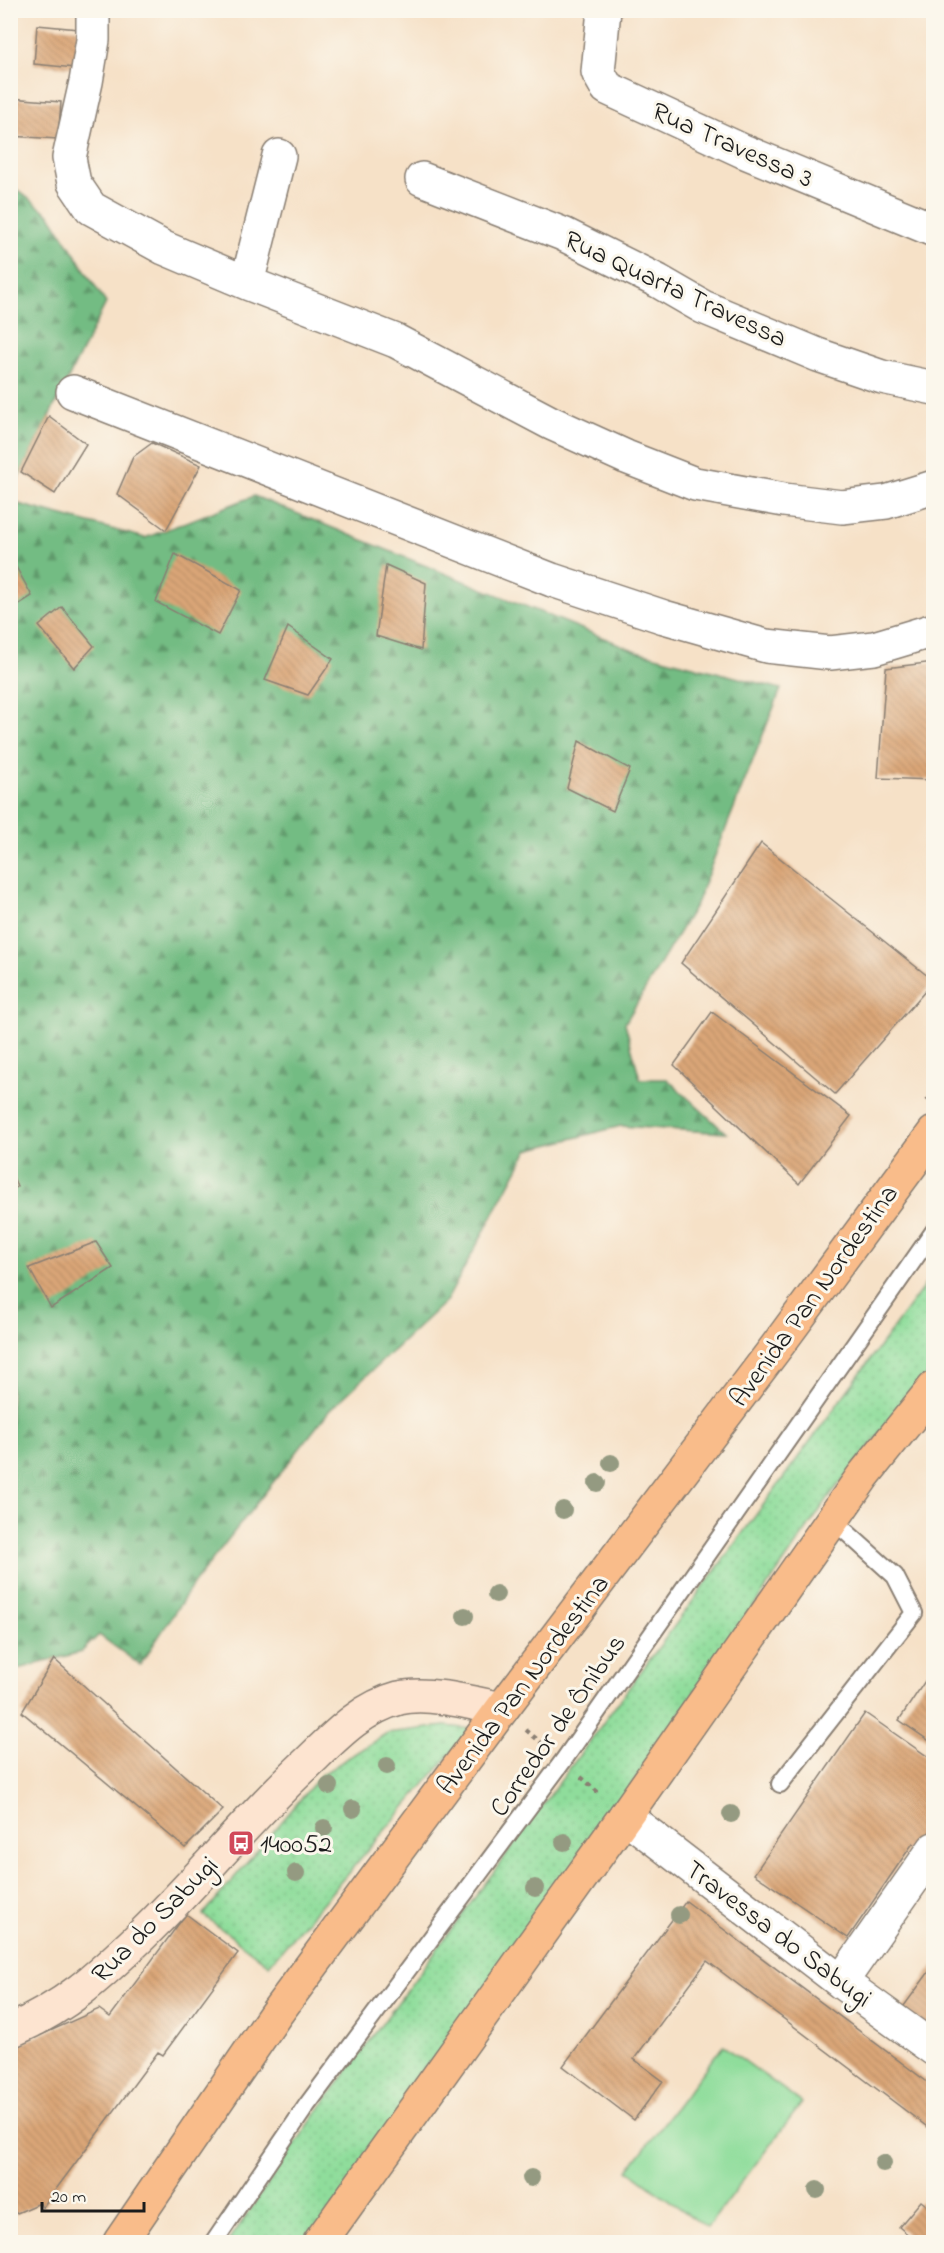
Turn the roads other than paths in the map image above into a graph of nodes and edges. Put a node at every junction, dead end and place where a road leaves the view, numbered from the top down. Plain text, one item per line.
1 (116, 10) edge
2 (604, 10) edge
3 (93, 25) edge
4 (279, 156) dead end
5 (422, 179) dead end
6 (933, 230) edge
7 (247, 283) junction
8 (933, 388) edge
9 (73, 392) dead end
10 (933, 487) edge
11 (933, 630) edge
12 (933, 1133) edge
13 (933, 1231) edge
14 (933, 1388) edge
15 (833, 1520) junction
16 (502, 1709) junction
17 (780, 1785) dead end
18 (626, 1816) junction
19 (933, 1849) edge
20 (841, 1982) junction
21 (10, 2031) edge
22 (933, 2049) edge
23 (120, 2242) edge
24 (214, 2242) edge
25 (320, 2242) edge

1 - 3 street
2 - 6 street, Rua Travessa 3
3 - 7 street
4 - 7 street
5 - 8 street, Rua Quarta Travessa
7 - 10 street
9 - 11 street
12 - 16 highway, Avenida Pan Nordestina
13 - 24 lane, Corredor de Ônibus
14 - 15 highway
15 - 17 lane
15 - 18 highway
16 - 21 street, Rua do Sabugi
16 - 23 highway, Avenida Pan Nordestina
18 - 20 street, Travessa do Sabugi
18 - 25 highway
19 - 20 street
20 - 22 street, Travessa do Sabugi

